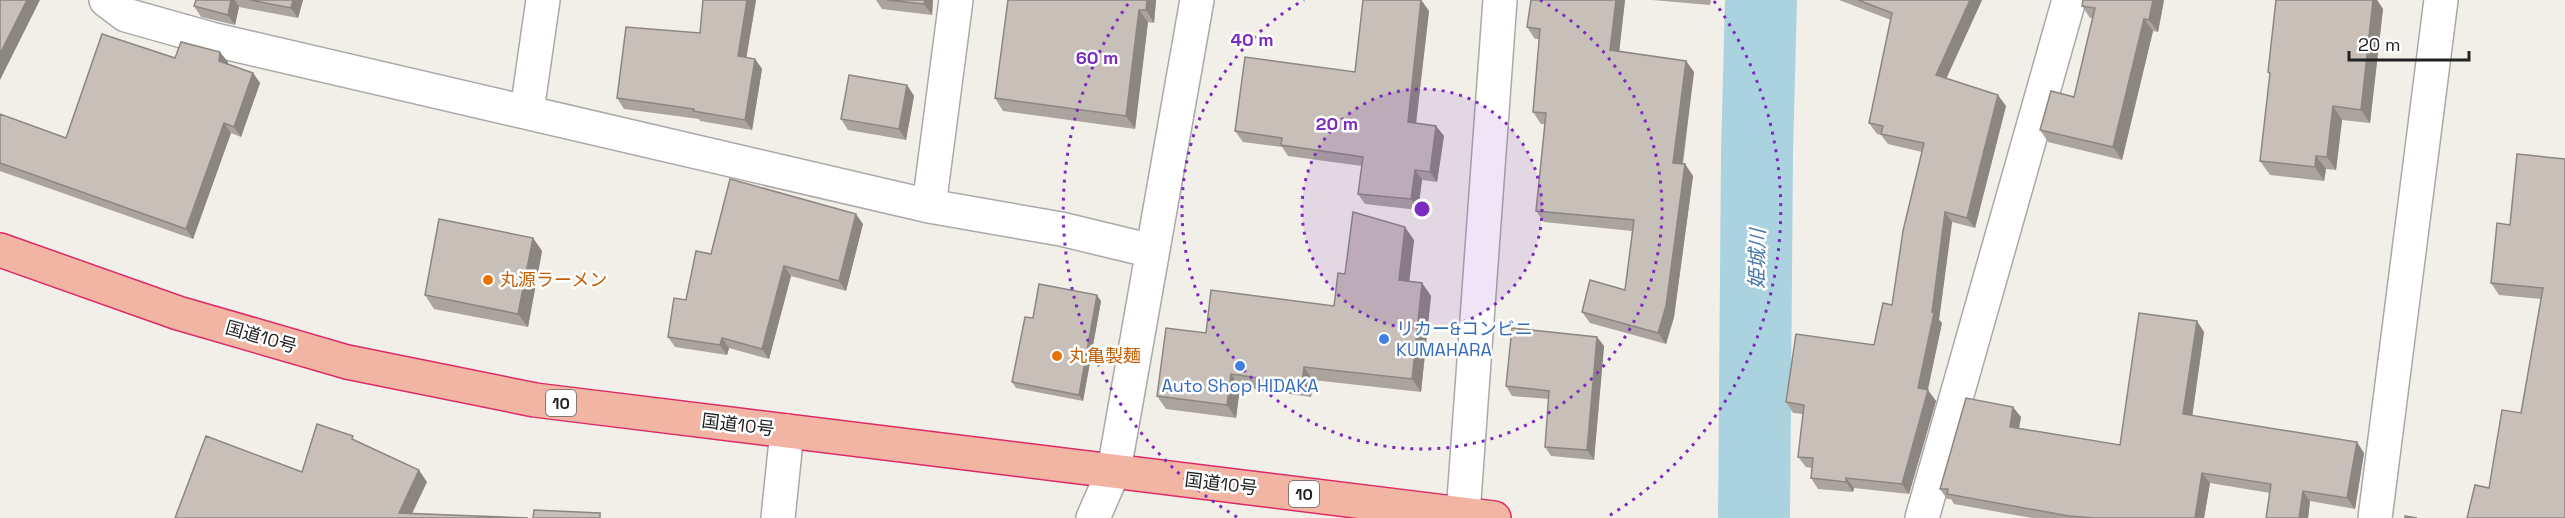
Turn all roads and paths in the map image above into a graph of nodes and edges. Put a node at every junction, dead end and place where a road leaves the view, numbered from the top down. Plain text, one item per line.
1 (106, 0) edge
2 (543, 0) edge
3 (956, 0) edge
4 (1197, 0) edge
5 (1500, 0) edge
6 (2069, 0) edge
7 (2441, 0) edge
8 (527, 111) junction
9 (929, 206) junction
10 (0, 250) edge
11 (1152, 251) junction
12 (787, 431) junction
13 (1114, 470) junction
14 (1478, 516) edge
15 (778, 518) edge
16 (1093, 518) edge
17 (1922, 518) edge
18 (2375, 518) edge

1 - 8 street
2 - 8 street
3 - 9 street
4 - 11 street
5 - 14 street
6 - 17 street
7 - 18 street
8 - 9 street
9 - 11 street
10 - 12 highway, 国道10号 / 10
11 - 13 street
12 - 13 highway, 国道10号 / 10
12 - 15 street
13 - 14 highway, 国道10号 / 10
13 - 16 street

